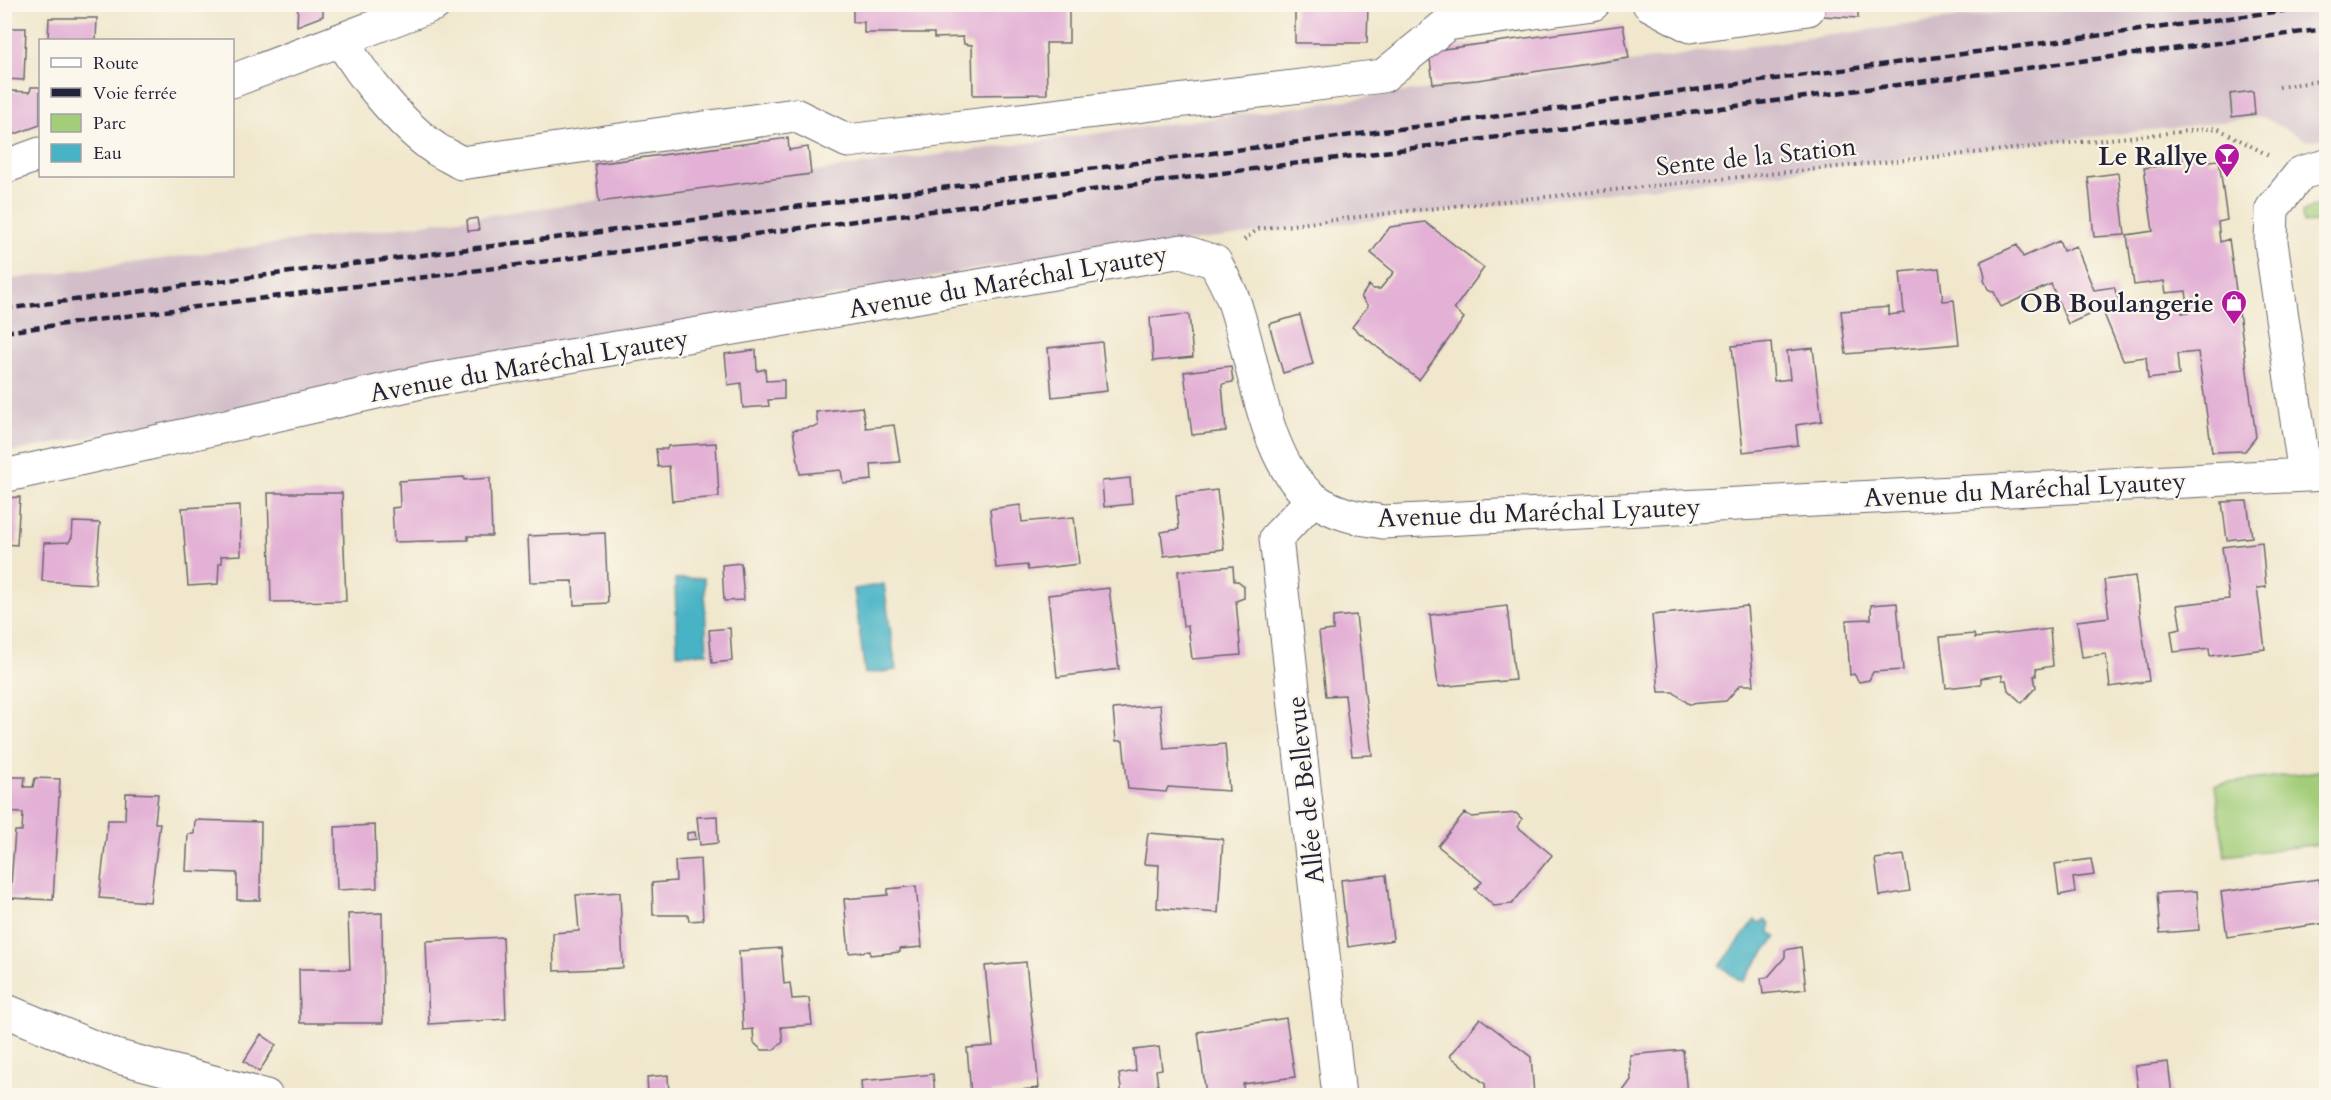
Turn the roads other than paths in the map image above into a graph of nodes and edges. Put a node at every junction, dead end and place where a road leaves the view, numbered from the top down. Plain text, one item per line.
1 (435, 4) edge
2 (1593, 4) edge
3 (1649, 4) edge
4 (1808, 4) edge
5 (341, 40) junction
6 (234, 80) edge
7 (39, 154) edge
8 (4, 167) edge
9 (2314, 169) edge
10 (2316, 474) edge
11 (4, 476) edge
12 (1313, 499) junction
13 (4, 1010) edge
14 (266, 1095) edge
15 (1339, 1095) edge

1 - 5 street
2 - 5 street
3 - 4 street
5 - 6 street
7 - 8 street
9 - 10 street
10 - 12 street, Avenue du Maréchal Lyautey
11 - 12 street, Avenue du Maréchal Lyautey
12 - 15 street, Allée de Bellevue
13 - 14 street

